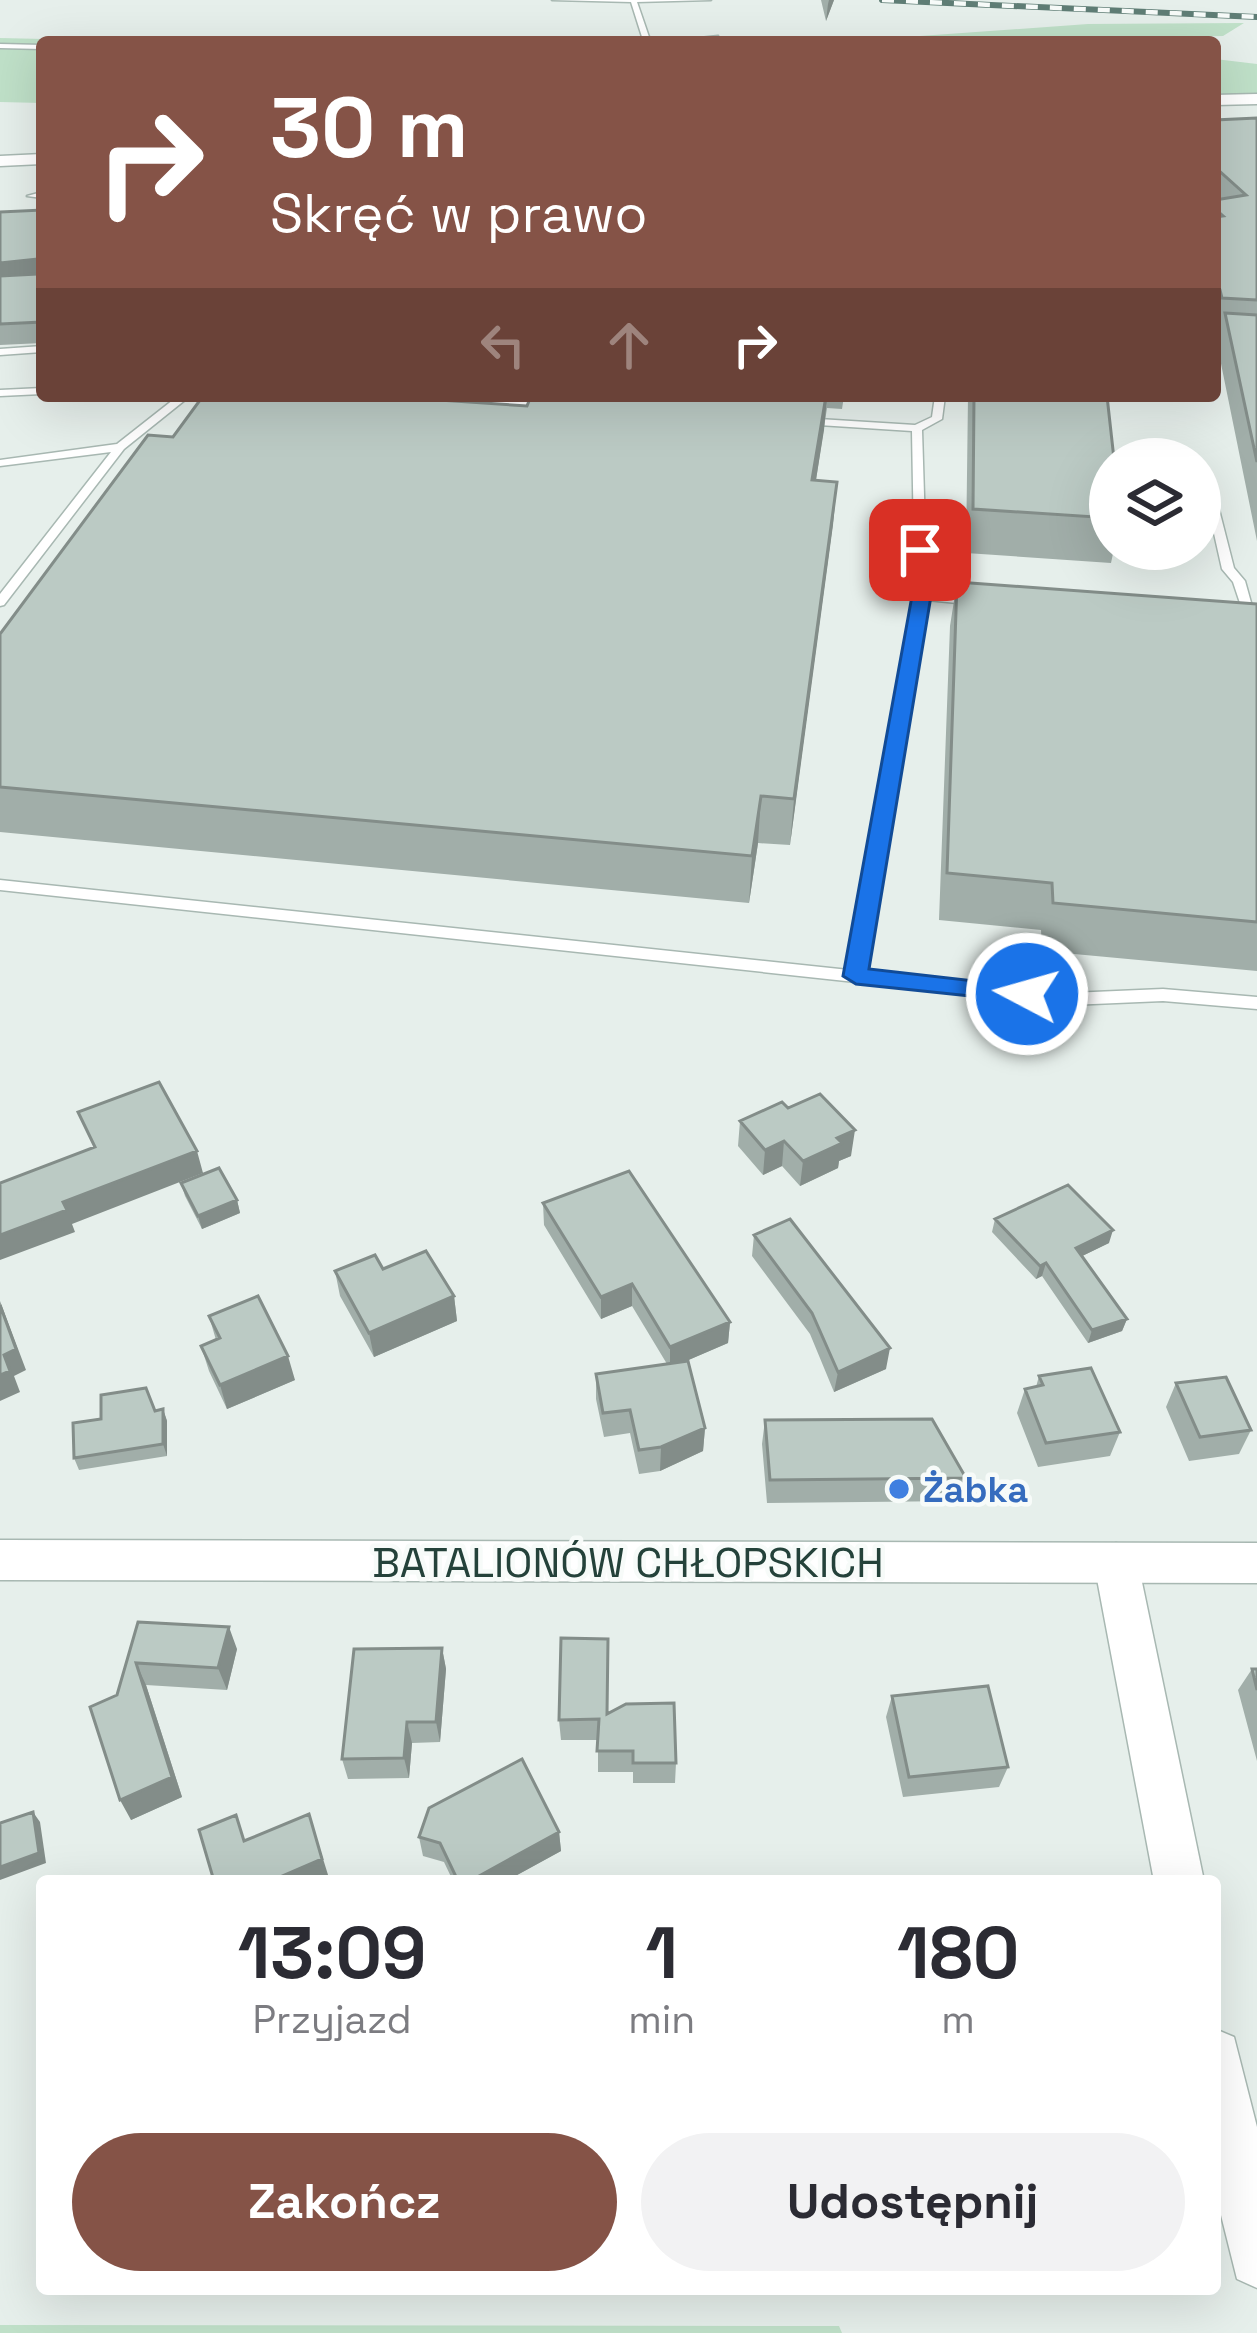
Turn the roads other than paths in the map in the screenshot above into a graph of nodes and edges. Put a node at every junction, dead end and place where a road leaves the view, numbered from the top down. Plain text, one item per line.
1 (555, 0) edge
2 (708, 0) edge
3 (634, 2) edge
4 (648, 36) edge
5 (0, 46) edge
6 (36, 47) edge
7 (1257, 99) edge
8 (1221, 100) edge
9 (36, 159) edge
10 (0, 161) edge
11 (1221, 336) edge
12 (1257, 339) edge
13 (36, 349) edge
14 (0, 352) edge
15 (36, 391) edge
16 (0, 394) edge
17 (177, 402) edge
18 (507, 402) edge
19 (939, 402) edge
20 (571, 406) edge
21 (795, 421) edge
22 (917, 428) junction
23 (120, 447) junction
24 (0, 463) edge
25 (1221, 541) edge
26 (921, 596) junction
27 (0, 602) edge
28 (987, 602) edge
29 (1249, 621) edge
30 (0, 885) edge
31 (856, 976) junction
32 (1257, 1004) edge
33 (0, 1560) edge
34 (1115, 1563) junction
35 (1257, 1563) edge
36 (1178, 1875) edge
37 (1221, 2085) edge
38 (1257, 2260) edge

1 - 3 lane
2 - 3 lane
3 - 4 lane
5 - 6 lane
7 - 8 street
9 - 10 street
11 - 12 lane
13 - 14 lane
15 - 16 lane
17 - 23 lane
18 - 20 lane
19 - 22 lane
21 - 22 lane
22 - 26 lane
23 - 24 lane
23 - 27 lane
25 - 29 lane
26 - 28 lane
26 - 31 lane
30 - 31 lane
31 - 32 lane
33 - 34 street, BATALIONÓW CHŁOPSKICH
34 - 35 street, BATALIONÓW CHŁOPSKICH
34 - 36 street
37 - 38 street

